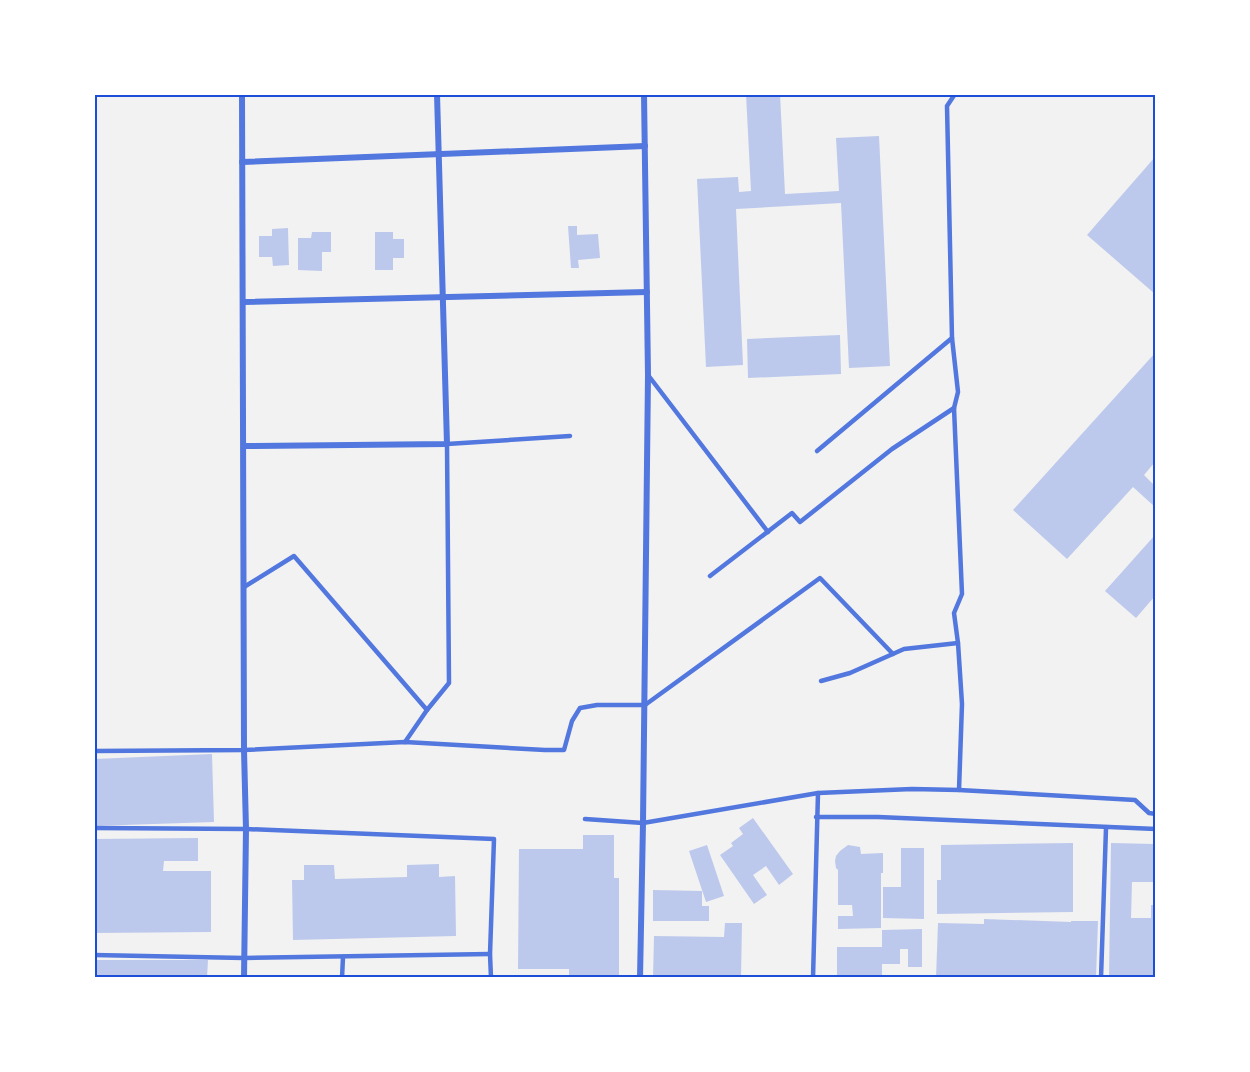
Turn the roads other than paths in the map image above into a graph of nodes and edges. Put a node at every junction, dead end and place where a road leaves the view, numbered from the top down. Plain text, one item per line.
1 (242, 94) edge
2 (437, 94) edge
3 (644, 94) edge
4 (955, 94) edge
5 (645, 146) junction
6 (439, 154) junction
7 (242, 162) junction
8 (647, 292) junction
9 (442, 297) junction
10 (243, 302) junction
11 (952, 338) junction
12 (648, 375) junction
13 (954, 408) junction
14 (570, 436) dead end
15 (447, 444) junction
16 (244, 446) junction
17 (817, 451) dead end
18 (768, 532) junction
19 (710, 576) dead end
20 (244, 587) junction
21 (958, 643) junction
22 (893, 654) junction
23 (821, 681) dead end
24 (645, 705) junction
25 (427, 710) junction
26 (405, 742) junction
27 (244, 750) junction
28 (94, 751) edge
29 (959, 790) junction
30 (818, 793) junction
31 (1155, 814) edge
32 (816, 817) junction
33 (585, 819) dead end
34 (643, 823) junction
35 (94, 828) edge
36 (1106, 828) junction
37 (246, 829) junction
38 (1155, 829) edge
39 (490, 954) junction
40 (94, 956) edge
41 (343, 957) junction
42 (244, 958) junction
43 (244, 978) edge
44 (342, 978) edge
45 (491, 978) edge
46 (640, 978) edge
47 (813, 978) edge
48 (1101, 978) edge

1 - 7 street
2 - 6 street
3 - 5 street
4 - 11 lane
5 - 6 street
5 - 8 street
6 - 7 street
6 - 9 street
7 - 10 street
8 - 9 street
8 - 12 street
9 - 10 street
9 - 15 street
10 - 16 street
11 - 13 lane
11 - 17 lane
12 - 18 lane
12 - 24 street
13 - 18 lane
13 - 21 lane
14 - 15 lane
15 - 16 street
15 - 25 lane
16 - 20 street
18 - 19 lane
20 - 25 lane
20 - 27 street
21 - 22 lane
21 - 29 lane
22 - 23 lane
22 - 24 lane
24 - 26 lane
24 - 34 street
25 - 26 lane
26 - 27 lane
27 - 28 lane
27 - 37 street
29 - 30 lane
29 - 31 lane
30 - 32 lane
30 - 34 lane
32 - 36 lane
32 - 47 lane
33 - 34 lane
34 - 46 street
35 - 37 lane
36 - 38 lane
36 - 48 lane
37 - 39 lane
37 - 42 street
39 - 41 lane
39 - 45 lane
40 - 42 lane
41 - 42 lane
41 - 44 lane
42 - 43 street

